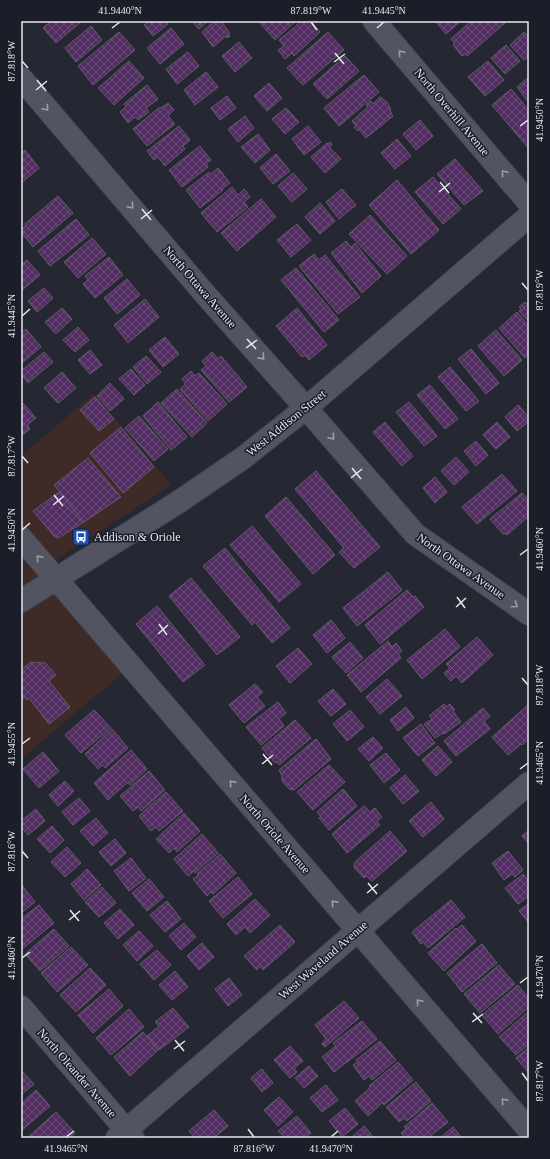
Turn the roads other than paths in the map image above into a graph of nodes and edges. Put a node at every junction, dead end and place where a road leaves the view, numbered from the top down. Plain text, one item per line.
1 (374, 21) edge
2 (21, 78) edge
3 (529, 203) edge
4 (529, 216) edge
5 (306, 408) junction
6 (21, 538) edge
7 (57, 579) junction
8 (21, 601) edge
9 (529, 614) edge
10 (529, 783) edge
11 (358, 930) junction
12 (21, 1007) edge
13 (529, 1130) edge
14 (125, 1135) edge

3 -> 1 street, North Overhill Avenue
2 -> 5 street, North Ottawa Avenue
4 - 5 street, West Addison Street
5 - 7 street, West Addison Street
5 -> 9 street, North Ottawa Avenue
7 -> 6 street, North Oriole Avenue
7 - 8 street, West Addison Street
11 -> 7 street, North Oriole Avenue
10 - 11 street, West Waveland Avenue
13 -> 11 street, North Oriole Avenue
11 - 14 street, West Waveland Avenue
12 - 14 street, North Oleander Avenue

